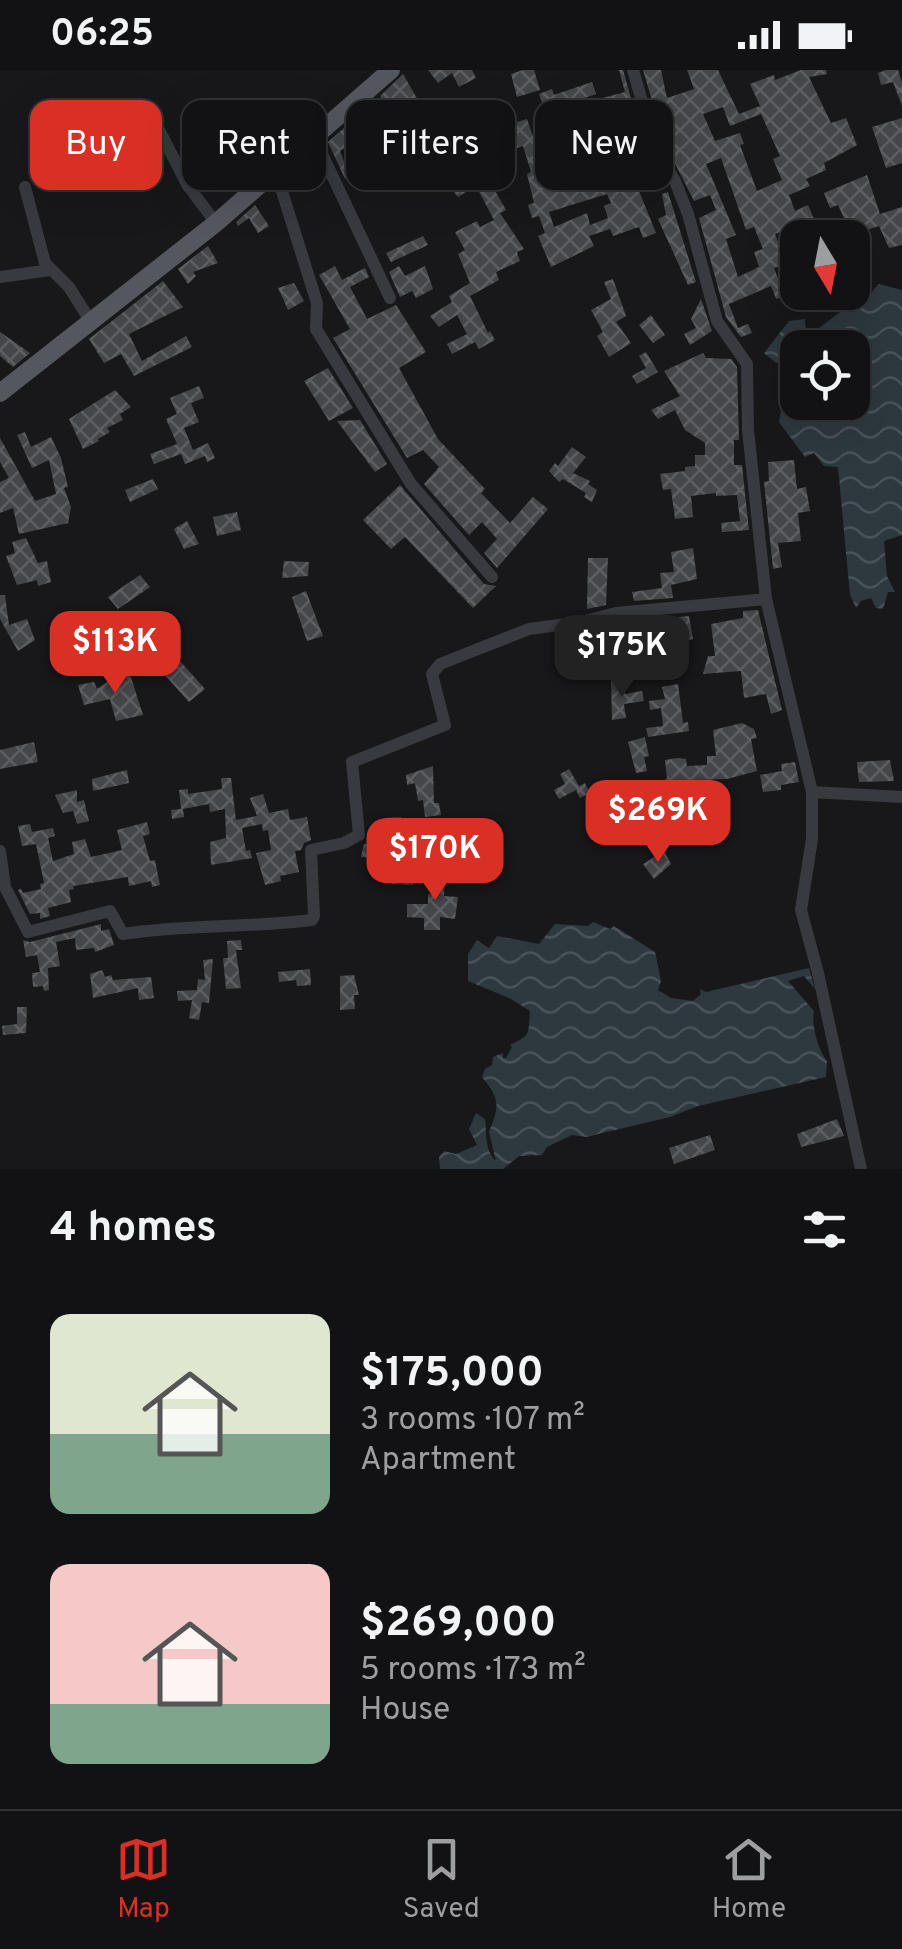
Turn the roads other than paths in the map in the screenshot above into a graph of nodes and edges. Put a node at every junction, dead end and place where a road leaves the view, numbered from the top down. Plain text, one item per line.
1 (391, 70) edge
2 (633, 70) edge
3 (326, 129) edge
4 (162, 136) edge
5 (326, 162) edge
6 (24, 187) dead end
7 (251, 190) edge
8 (281, 190) edge
9 (216, 223) junction
10 (50, 270) junction
11 (0, 277) edge
12 (390, 298) dead end
13 (91, 322) junction
14 (0, 393) edge
15 (492, 577) dead end
16 (766, 599) junction
17 (812, 792) junction
18 (902, 797) edge
19 (0, 851) edge
20 (861, 1169) edge

1 - 3 main road
2 - 16 street
4 - 9 street
5 - 12 street
6 - 10 street
7 - 9 main road
8 - 15 street
9 - 13 main road
10 - 11 street
10 - 13 street
13 - 14 main road
16 - 17 street
16 - 19 street
17 - 18 street
17 - 20 street

